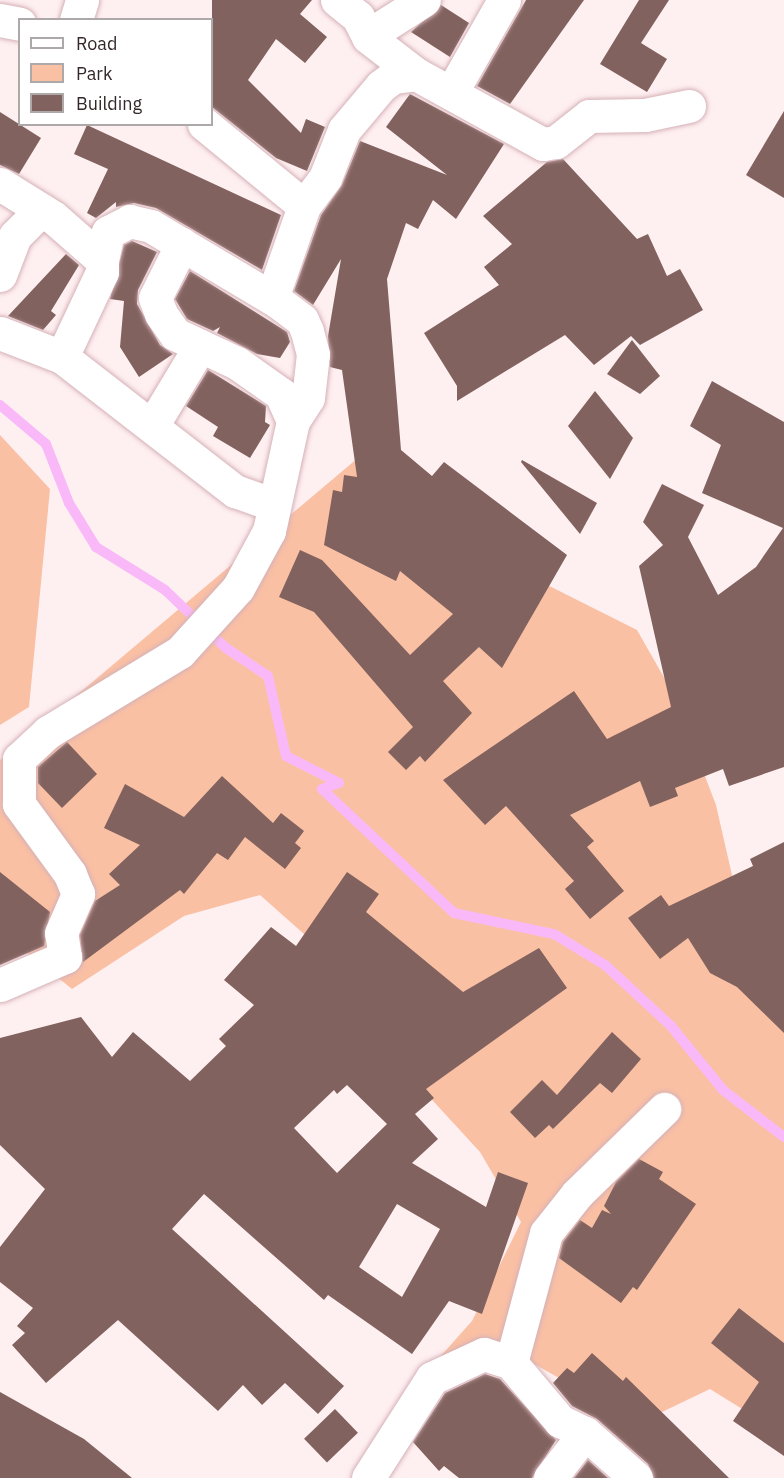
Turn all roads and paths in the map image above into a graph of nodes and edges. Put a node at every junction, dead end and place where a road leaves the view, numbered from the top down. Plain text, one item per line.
1 (82, 0) edge
2 (337, 0) edge
3 (372, 0) edge
4 (424, 0) edge
5 (504, 0) edge
6 (77, 18) edge
7 (0, 20) edge
8 (18, 24) edge
9 (368, 36) junction
10 (416, 74) junction
11 (451, 93) junction
12 (689, 106) dead end
13 (206, 126) edge
14 (15, 200) edge
15 (304, 206) junction
16 (182, 244) junction
17 (102, 260) junction
18 (0, 275) edge
19 (272, 298) junction
20 (0, 333) edge
21 (199, 348) junction
22 (62, 357) junction
23 (293, 421) junction
24 (152, 426) junction
25 (274, 505) junction
26 (0, 985) edge
27 (664, 1109) dead end
28 (511, 1363) junction
29 (585, 1433) junction
30 (368, 1478) edge
31 (550, 1478) edge
32 (636, 1478) edge

1 - 6 street
2 - 9 street
3 - 9 street
4 - 9 street
5 - 11 street
7 - 8 street
9 - 10 street
10 - 11 street
10 - 15 street
11 - 12 street
13 - 15 street
14 - 17 street
14 - 18 street
15 - 19 street
16 - 17 street
16 - 19 street
16 - 21 street
17 - 22 street
19 - 23 street
20 - 22 street
21 - 23 street
21 - 24 street
22 - 24 street
23 - 25 street
24 - 25 street
25 - 26 street
27 - 28 street
28 - 29 street
28 - 30 street
29 - 31 street
29 - 32 street

